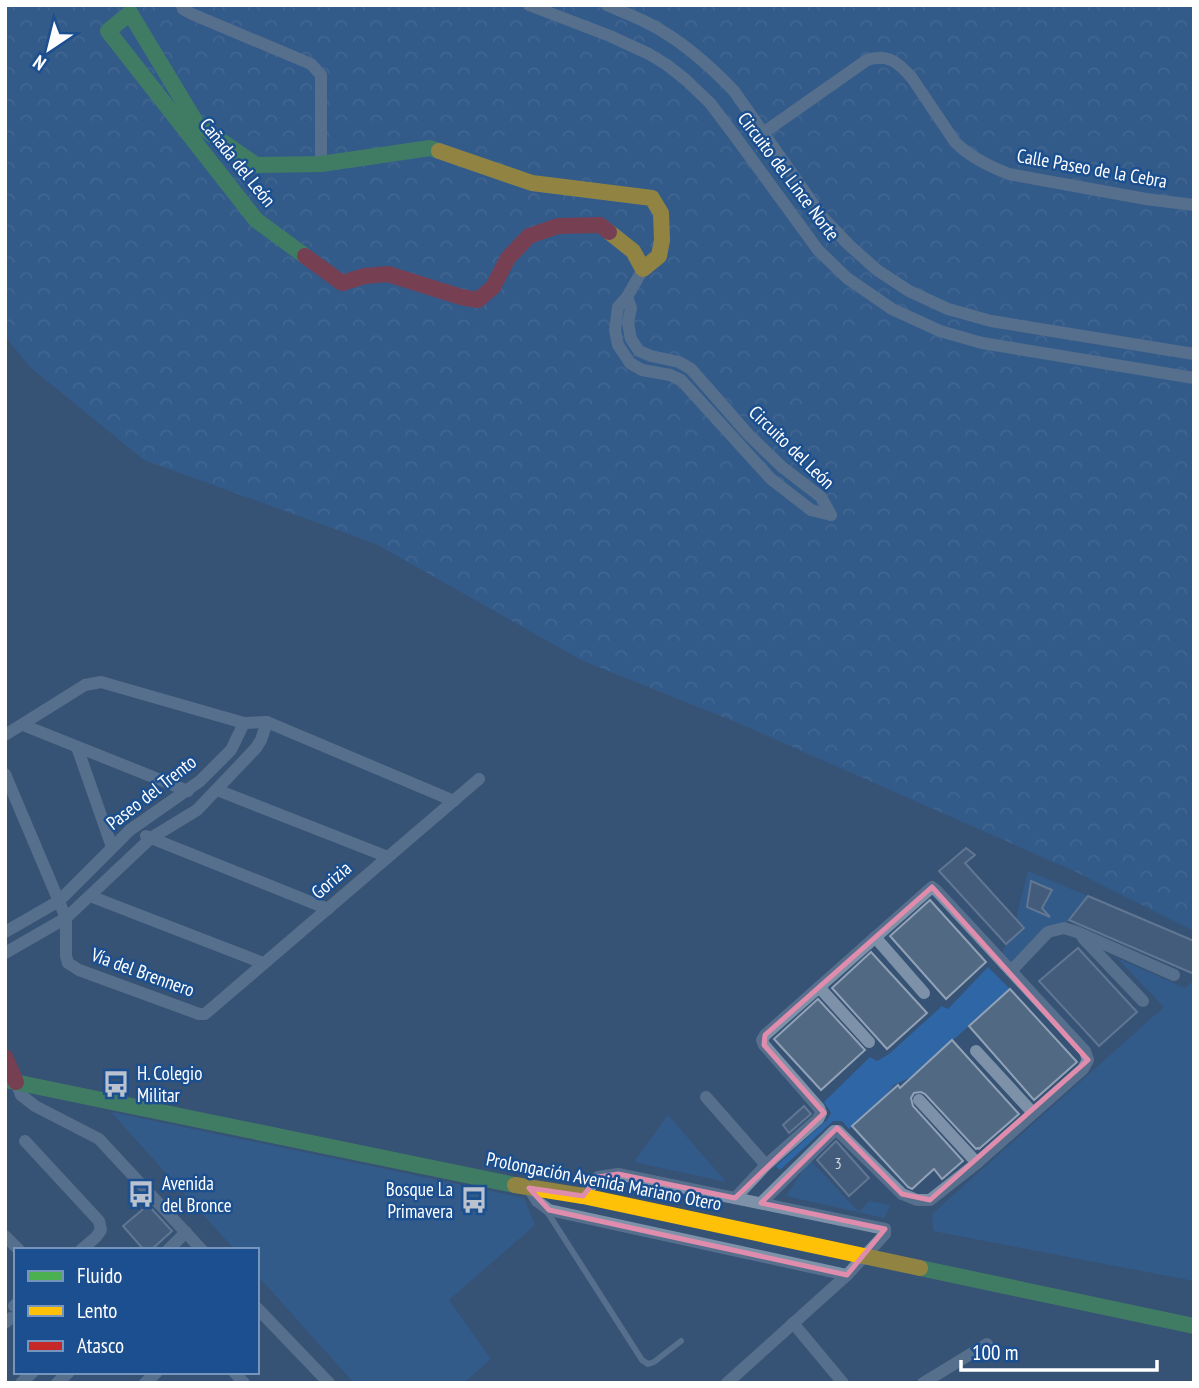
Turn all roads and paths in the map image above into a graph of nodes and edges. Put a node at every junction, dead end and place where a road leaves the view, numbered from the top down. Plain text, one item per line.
1 (182, 5) edge
2 (529, 5) edge
3 (607, 5) edge
4 (763, 133) junction
5 (321, 164) junction
6 (1194, 205) edge
7 (643, 268) junction
8 (627, 297) junction
9 (1194, 354) edge
10 (1194, 378) edge
11 (267, 722) junction
12 (244, 723) junction
13 (23, 724) junction
14 (5, 735) edge
15 (77, 747) junction
16 (5, 774) edge
17 (479, 779) dead end
18 (216, 790) junction
19 (188, 791) junction
20 (454, 801) junction
21 (130, 830) junction
22 (150, 838) junction
23 (112, 847) junction
24 (388, 857) junction
25 (90, 896) junction
26 (59, 901) junction
27 (328, 909) junction
28 (66, 918) junction
29 (5, 932) edge
30 (1077, 932) junction
31 (875, 937) junction
32 (5, 953) edge
33 (263, 963) junction
34 (1011, 971) junction
35 (1174, 975) dead end
36 (819, 987) junction
37 (924, 993) dead end
38 (1143, 1001) dead end
39 (208, 1012) joint
40 (869, 1041) dead end
41 (976, 1051) dead end
42 (5, 1058) edge
43 (11, 1081) edge
44 (706, 1097) dead end
45 (919, 1100) dead end
46 (1033, 1113) junction
47 (25, 1141) dead end
48 (977, 1163) junction
49 (766, 1165) junction
50 (529, 1188) junction
51 (583, 1196) junction
52 (735, 1198) junction
53 (761, 1203) junction
54 (543, 1206) junction
55 (186, 1232) junction
56 (83, 1248) edge
57 (170, 1248) edge
58 (200, 1248) edge
59 (867, 1255) junction
60 (847, 1275) junction
61 (259, 1310) edge
62 (793, 1323) junction
63 (1194, 1325) edge
64 (681, 1341) dead end
65 (987, 1344) dead end
66 (329, 1383) edge
67 (727, 1383) edge
68 (843, 1383) edge
69 (923, 1383) edge

1 - 5 street
2 - 10 street, Circuito del Lince Norte
3 - 4 street, Circuito del Lince Norte
4 - 6 street, Calle Paseo de la Cebra
4 - 9 street, Circuito del Lince Norte
5 - 7 street, Cañada del León
5 - 7 street, Cañada del León
7 - 8 street, Circuito del León
8 - 8 street, Circuito del León
11 - 12 street
11 - 18 street, Paseo del Trento
11 - 20 street
12 - 13 street
12 - 19 street, Paseo del Trento
13 - 14 street
13 - 15 street
15 - 19 street
15 - 23 street
16 - 26 street
17 - 20 street, Gorizia
18 - 22 street, Paseo del Trento
18 - 24 street
19 - 21 street, Paseo del Trento
20 - 24 street, Gorizia
21 - 22 street
21 - 23 street, Paseo del Trento
22 - 25 street, Paseo del Trento
22 - 27 street
23 - 26 street, Paseo del Trento
24 - 27 street, Gorizia
25 - 28 street, Paseo del Trento
25 - 33 street
26 - 28 street
26 - 29 street, Paseo del Trento
27 - 33 street, Gorizia
28 - 32 street, Paseo del Trento
28 - 39 street, Vía del Brennero
30 - 34 street
30 - 35 street
30 - 38 street
31 - 34 street
31 - 36 street
31 - 37 street
33 - 39 street, Gorizia
34 - 46 street
36 - 40 street
36 - 49 street
41 - 46 street
42 - 43 street
43 - 50 street, Prolongación Avenida Mariano Otero
43 - 55 street
44 - 49 street
45 - 48 street
46 - 48 street
47 - 56 street
48 - 53 street
49 - 52 street
50 - 51 street, Prolongación Avenida Mariano Otero
50 - 54 street
51 - 52 street
51 - 59 street, Prolongación Avenida Mariano Otero
52 - 53 street
53 - 59 street
54 - 60 street
54 - 64 lane
55 - 57 street
55 - 58 street
59 - 60 street
59 - 63 street, Prolongación Avenida Mariano Otero
60 - 62 street
61 - 66 street
62 - 67 street
62 - 68 street
65 - 69 street

